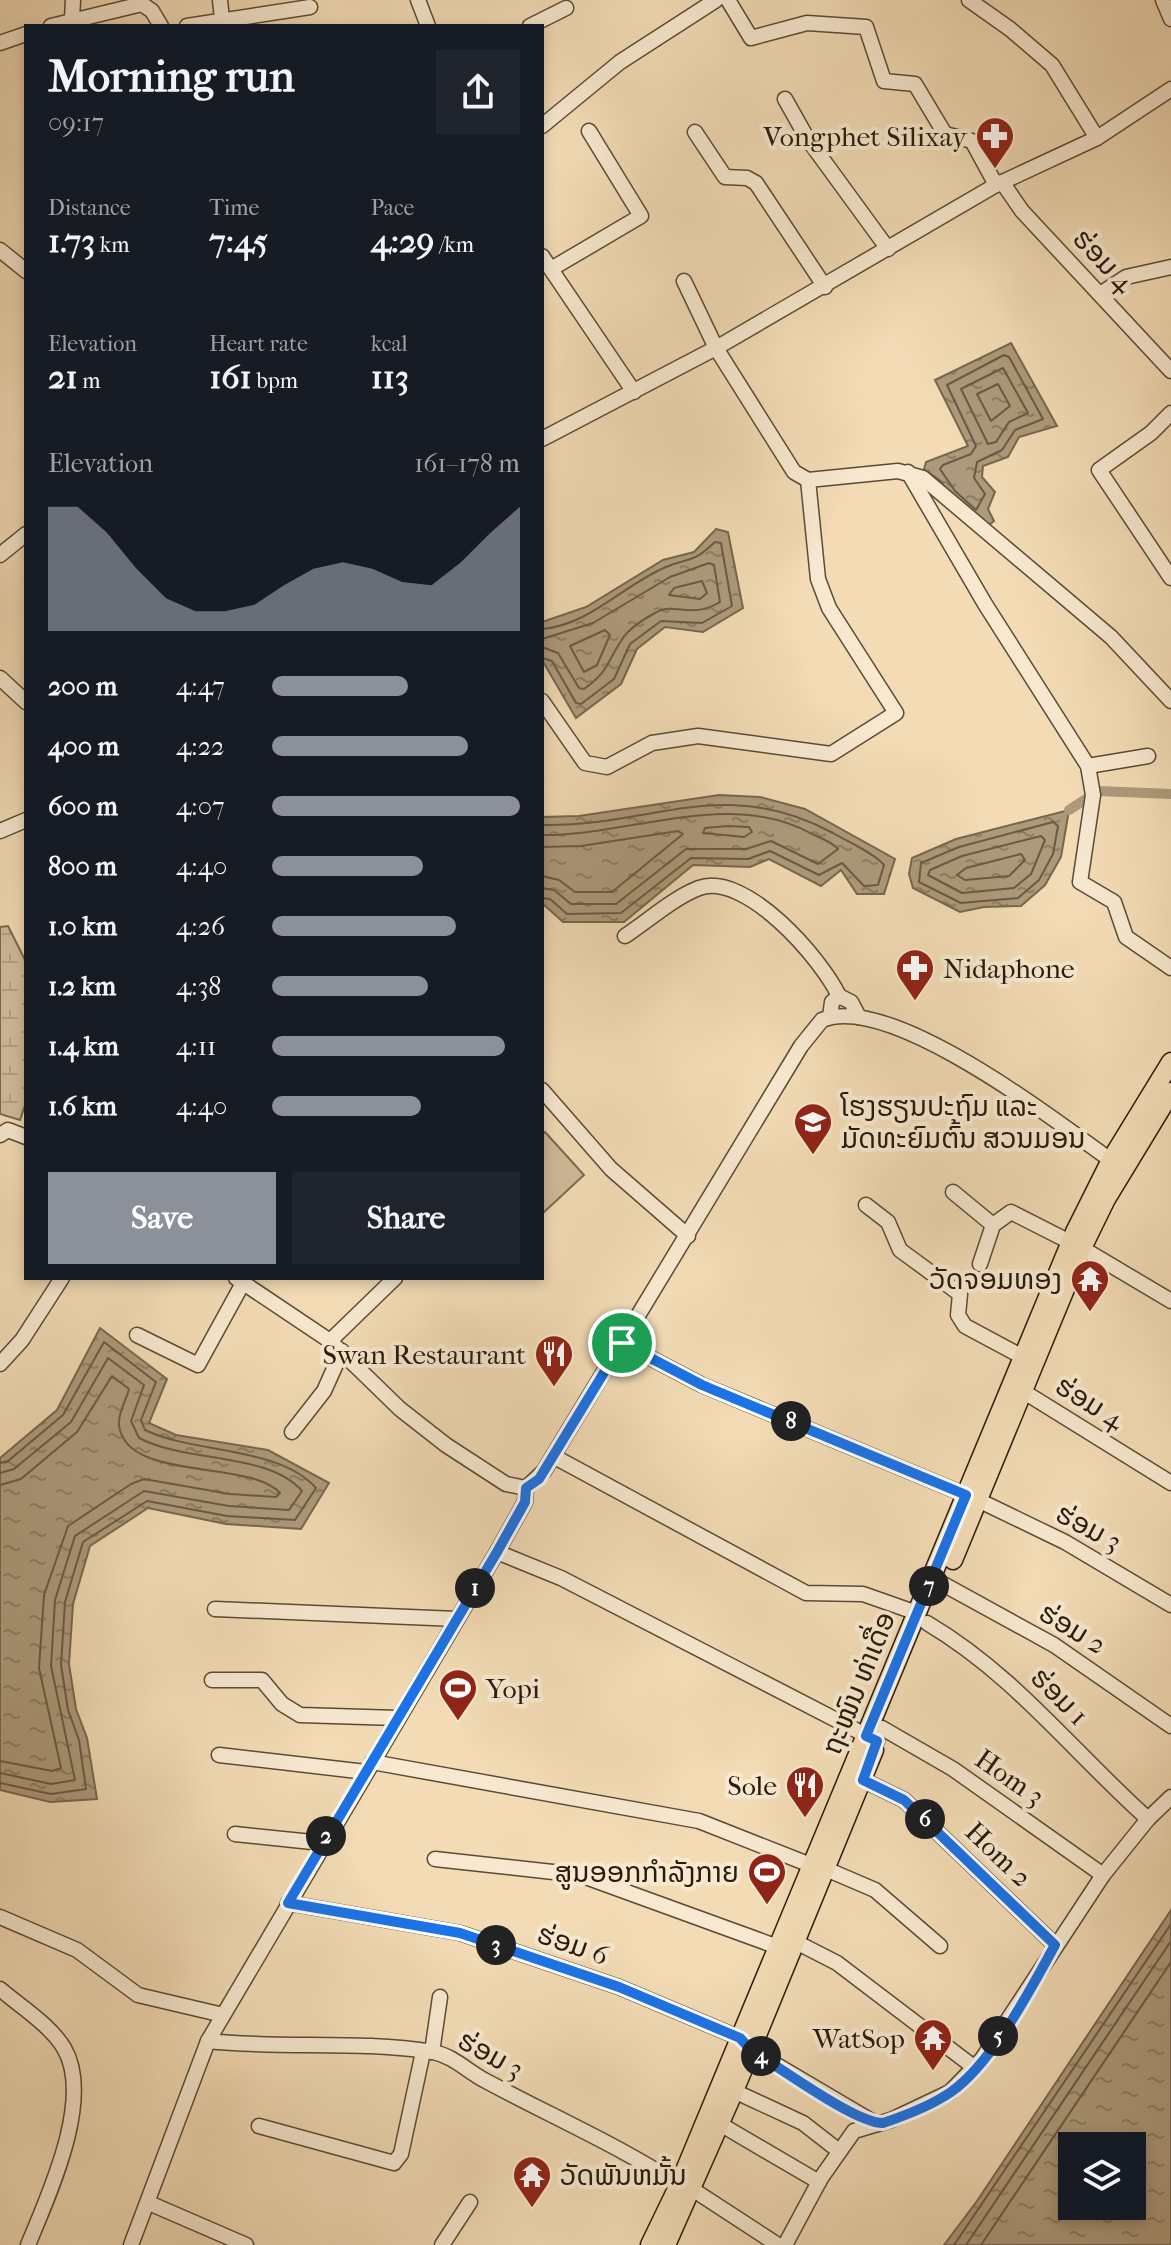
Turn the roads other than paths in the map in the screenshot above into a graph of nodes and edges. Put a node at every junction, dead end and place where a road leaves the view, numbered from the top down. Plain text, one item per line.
1 (73, 0) edge
2 (220, 0) edge
3 (418, 0) edge
4 (716, 0) edge
5 (728, 0) edge
6 (969, 0) edge
7 (1163, 0) edge
8 (142, 2) edge
9 (310, 7) dead end
10 (566, 8) dead end
11 (72, 19) junction
12 (222, 19) junction
13 (1171, 19) edge
14 (57, 24) edge
15 (160, 24) edge
16 (197, 24) edge
17 (427, 24) edge
18 (534, 24) edge
19 (24, 35) edge
20 (0, 43) edge
21 (1171, 89) edge
22 (785, 99) dead end
23 (544, 124) edge
24 (589, 131) dead end
25 (695, 132) dead end
26 (1097, 138) junction
27 (999, 184) junction
28 (888, 249) junction
29 (1, 251) edge
30 (544, 259) edge
31 (1171, 267) edge
32 (24, 269) edge
33 (551, 269) junction
34 (684, 281) dead end
35 (825, 287) junction
36 (1100, 294) junction
37 (716, 348) junction
38 (1171, 371) edge
39 (634, 392) junction
40 (1171, 413) edge
41 (544, 438) edge
42 (908, 472) junction
43 (808, 480) junction
44 (24, 536) edge
45 (0, 555) edge
46 (1171, 578) edge
47 (0, 678) edge
48 (24, 700) edge
49 (1171, 701) edge
50 (544, 704) edge
51 (1148, 756) dead end
52 (1088, 766) junction
53 (24, 821) edge
54 (0, 831) edge
55 (625, 936) dead end
56 (1171, 968) edge
57 (839, 996) junction
58 (830, 1017) junction
59 (859, 1017) junction
60 (1171, 1062) edge
61 (544, 1092) edge
62 (1171, 1092) edge
63 (3, 1131) edge
64 (24, 1136) edge
65 (1117, 1165) junction
66 (953, 1192) dead end
67 (866, 1205) dead end
68 (993, 1225) junction
69 (688, 1236) junction
70 (1076, 1245) junction
71 (980, 1264) dead end
72 (61, 1280) edge
73 (240, 1280) edge
74 (393, 1280) edge
75 (1171, 1301) edge
76 (137, 1335) dead end
77 (622, 1343) junction
78 (336, 1346) junction
79 (1021, 1356) junction
80 (0, 1364) edge
81 (1021, 1390) junction
82 (292, 1432) dead end
83 (553, 1456) junction
84 (1170, 1479) edge
85 (526, 1488) junction
86 (972, 1498) junction
87 (497, 1552) junction
88 (943, 1584) junction
89 (1171, 1605) edge
90 (215, 1609) dead end
91 (922, 1618) junction
92 (457, 1619) junction
93 (212, 1680) dead end
94 (398, 1718) junction
95 (1171, 1726) edge
96 (875, 1735) junction
97 (219, 1755) dead end
98 (369, 1767) junction
99 (863, 1780) junction
100 (1171, 1797) edge
101 (1148, 1819) junction
102 (235, 1834) dead end
103 (322, 1843) junction
104 (435, 1859) dead end
105 (819, 1868) junction
106 (1103, 1875) junction
107 (288, 1903) junction
108 (0, 1917) edge
109 (787, 1944) junction
110 (1055, 1945) junction
111 (940, 1946) dead end
112 (0, 1989) edge
113 (440, 1997) dead end
114 (223, 2015) junction
115 (208, 2041) junction
116 (746, 2044) junction
117 (428, 2052) junction
118 (975, 2068) junction
119 (734, 2091) junction
120 (875, 2123) junction
121 (720, 2124) junction
122 (259, 2126) dead end
123 (839, 2151) junction
124 (819, 2182) junction
125 (686, 2187) junction
126 (470, 2202) dead end
127 (149, 2203) junction
128 (28, 2245) edge
129 (131, 2245) edge
130 (246, 2245) edge
131 (442, 2245) edge
132 (650, 2245) edge
133 (666, 2245) edge
134 (778, 2245) edge
135 (785, 2245) edge

1 - 11 street
2 - 12 street
3 - 17 street
4 - 23 street
5 - 27 street, ຮ່ອມ 4
6 - 26 street
7 - 13 street
8 - 11 street
8 - 15 street
9 - 12 street
10 - 18 street
11 - 14 street
12 - 16 street
19 - 20 street
21 - 26 street
22 - 28 street
24 - 33 street
25 - 35 street
26 - 27 street
27 - 28 street
27 - 36 street, ຮ່ອມ 4
28 - 35 street
29 - 32 street
30 - 33 street
31 - 36 street
33 - 39 street
34 - 37 street
35 - 37 street
36 - 38 street, ຮ່ອມ 4
37 - 39 street
37 - 43 street
39 - 41 street
40 - 46 street
42 - 43 street
42 - 49 street
42 - 52 street
43 - 50 street
44 - 45 street
47 - 48 street
51 - 52 street
52 - 56 street
53 - 54 street
55 - 57 street
57 - 58 street
57 - 59 street
58 - 59 street
58 - 69 street
59 - 65 street
60 - 65 main road, ຖະໝົນ ທ່າເດື່ອ
61 - 69 street
62 - 65 main road, ຖະໝົນ ທ່າເດື່ອ
63 - 64 street
65 - 70 main road, ຖະໝົນ ທ່າເດື່ອ
66 - 68 street
67 - 79 street
68 - 70 street
68 - 71 street
69 - 77 street
70 - 75 street
70 - 79 main road, ຖະໝົນ ທ່າເດື່ອ
70 - 81 main road, ຖະໝົນ ທ່າເດື່ອ
72 - 80 street
73 - 76 street
73 - 78 street
74 - 78 street
77 - 83 street
77 - 86 street, ຮ່ອມ 3
78 - 82 street
78 - 85 street
79 - 86 main road, ຖະໝົນ ທ່າເດື່ອ
81 - 84 street, ຮ່ອມ 4
81 - 86 main road, ຖະໝົນ ທ່າເດື່ອ
83 - 85 street
83 - 91 street, ຮ່ອມ 1
85 - 87 street
86 - 88 main road, ຖະໝົນ ທ່າເດື່ອ
86 - 89 street, ຮ່ອມ 3
86 - 91 main road, ຖະໝົນ ທ່າເດື່ອ
87 - 92 street
87 - 96 street, Hom 3
88 - 91 main road, ຖະໝົນ ທ່າເດື່ອ
88 - 95 street, ຮ່ອມ 2
90 - 92 street
91 - 96 main road, ຖະໝົນ ທ່າເດື່ອ
91 - 101 street, ຮ່ອມ 1
92 - 94 street
93 - 94 street
94 - 98 street
96 - 99 main road, ຖະໝົນ ທ່າເດື່ອ
96 - 105 main road, ຖະໝົນ ທ່າເດື່ອ
96 - 106 street, Hom 3
97 - 98 street
98 - 103 street
98 - 105 street
99 - 105 main road, ຖະໝົນ ທ່າເດື່ອ
99 - 110 street, Hom 2
100 - 101 street
101 - 106 street
102 - 103 street
103 - 107 street
104 - 109 street
105 - 109 main road, ຖະໝົນ ທ່າເດື່ອ
105 - 111 street
106 - 110 street
107 - 114 street
107 - 116 street, ຮ່ອມ 6
108 - 114 street
109 - 116 main road, ຖະໝົນ ທ່າເດື່ອ
109 - 118 street
110 - 118 street
112 - 128 street
113 - 117 street
114 - 115 street
115 - 117 street, ຮ່ອມ 3
115 - 127 street
116 - 119 main road, ຖະໝົນ ທ່າເດື່ອ
116 - 120 street, ຮ່ອມ 6
116 - 125 main road, ຖະໝົນ ທ່າເດື່ອ
117 - 122 street
117 - 125 street, ຮ່ອມ 3
118 - 120 street
119 - 121 main road, ຖະໝົນ ທ່າເດື່ອ
119 - 123 street
120 - 123 street
121 - 124 street
121 - 125 main road, ຖະໝົນ ທ່າເດື່ອ
123 - 124 street
124 - 135 street
125 - 132 main road, ຖະໝົນ ທ່າເດື່ອ
125 - 133 main road, ຖະໝົນ ທ່າເດື່ອ
125 - 134 street
126 - 131 street
127 - 129 street
127 - 130 street

